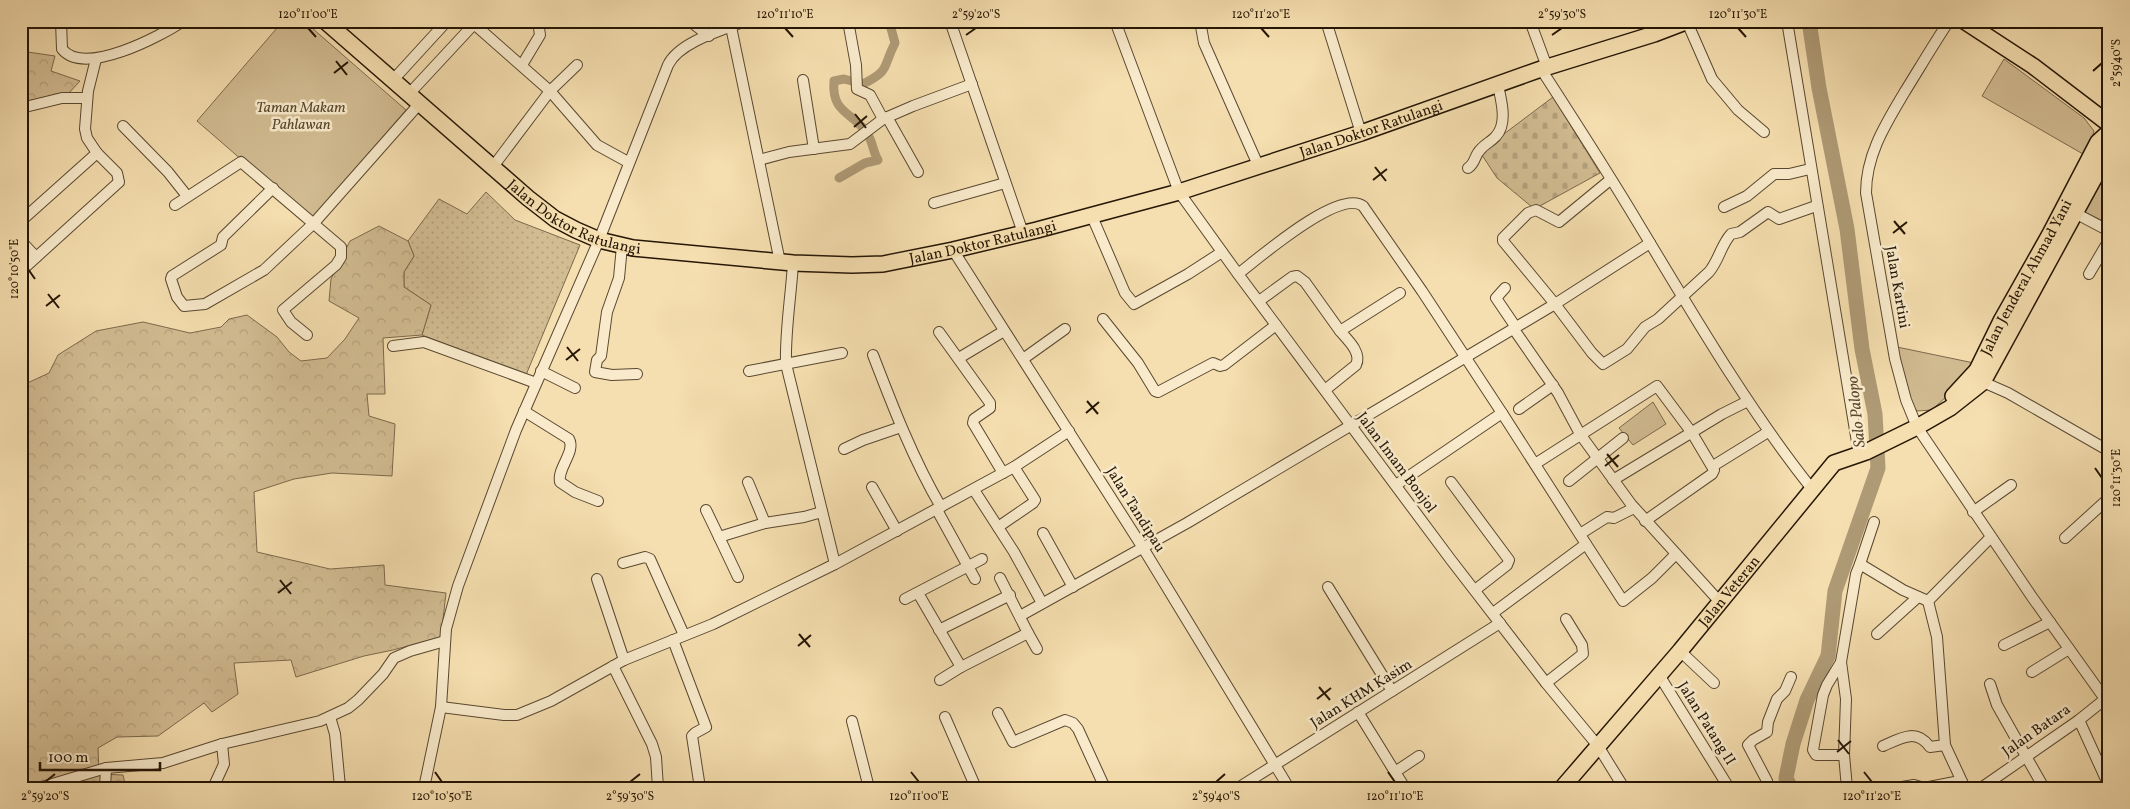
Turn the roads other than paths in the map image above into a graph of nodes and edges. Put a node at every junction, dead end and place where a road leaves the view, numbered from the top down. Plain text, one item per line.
1 (61, 21) edge
2 (183, 21) edge
3 (325, 21) edge
4 (447, 21) edge
5 (538, 21) edge
6 (690, 21) edge
7 (746, 21) edge
8 (848, 21) edge
9 (950, 21) edge
10 (1115, 21) edge
11 (1200, 21) edge
12 (1326, 21) edge
13 (1530, 21) edge
14 (1787, 21) edge
15 (1949, 21) edge
16 (1964, 21) edge
17 (1688, 22) edge
18 (731, 24) edge
19 (1652, 28) edge
20 (708, 36) junction
21 (96, 59) junction
22 (522, 64) junction
23 (577, 65) dead end
24 (1544, 68) junction
25 (393, 80) junction
26 (802, 80) dead end
27 (972, 84) junction
28 (1498, 85) junction
29 (550, 91) junction
30 (87, 98) junction
31 (414, 98) junction
32 (21, 108) edge
33 (885, 118) junction
34 (2109, 124) edge
35 (124, 126) dead end
36 (1764, 132) dead end
37 (2109, 132) edge
38 (1361, 133) junction
39 (814, 149) junction
40 (2109, 150) edge
41 (98, 152) junction
42 (759, 160) junction
43 (628, 162) junction
44 (1258, 165) junction
45 (492, 168) junction
46 (1468, 168) dead end
47 (1810, 170) junction
48 (918, 172) dead end
49 (1610, 180) junction
50 (1005, 183) junction
51 (273, 188) junction
52 (1179, 192) junction
53 (187, 196) junction
54 (934, 203) dead end
55 (175, 205) dead end
56 (1724, 206) dead end
57 (1816, 206) junction
58 (2075, 213) junction
59 (1091, 214) junction
60 (21, 221) edge
61 (314, 223) junction
62 (2109, 231) edge
63 (1022, 233) junction
64 (2056, 237) junction
65 (599, 240) junction
66 (2109, 240) edge
67 (21, 241) edge
68 (1650, 243) junction
69 (622, 246) junction
70 (953, 250) junction
71 (1222, 252) junction
72 (36, 257) junction
73 (786, 262) junction
74 (21, 271) edge
75 (1238, 274) junction
76 (2089, 274) dead end
77 (1505, 288) dead end
78 (1400, 293) dead end
79 (1682, 295) junction
80 (1259, 301) junction
81 (1555, 304) junction
82 (1102, 319) dead end
83 (2007, 324) junction
84 (1276, 325) junction
85 (1514, 327) junction
86 (1065, 329) dead end
87 (1004, 331) junction
88 (1340, 331) junction
89 (939, 332) dead end
90 (307, 334) dead end
91 (393, 346) dead end
92 (842, 353) dead end
93 (874, 355) dead end
94 (959, 358) junction
95 (1465, 358) junction
96 (1022, 359) junction
97 (786, 364) junction
98 (541, 371) junction
99 (749, 371) dead end
100 (637, 374) dead end
101 (1983, 382) junction
102 (536, 383) junction
103 (1553, 385) junction
104 (575, 388) dead end
105 (1326, 390) junction
106 (1748, 401) junction
107 (1518, 409) dead end
108 (524, 411) junction
109 (1502, 413) junction
110 (1933, 417) junction
111 (1351, 425) junction
112 (901, 427) junction
113 (1917, 427) junction
114 (1069, 431) junction
115 (1768, 432) junction
116 (1692, 433) junction
117 (1580, 434) junction
118 (1623, 438) dead end
119 (844, 449) dead end
120 (2109, 451) edge
121 (1863, 453) junction
122 (1598, 459) junction
123 (1535, 464) junction
124 (1713, 466) junction
125 (1014, 467) junction
126 (1003, 473) junction
127 (1613, 480) junction
128 (1569, 481) dead end
129 (748, 482) dead end
130 (1451, 482) dead end
131 (1396, 485) junction
132 (2011, 485) dead end
133 (872, 487) dead end
134 (1812, 489) junction
135 (974, 490) junction
136 (2109, 498) edge
137 (598, 502) dead end
138 (1634, 508) junction
139 (939, 509) junction
140 (706, 510) dead end
141 (822, 512) junction
142 (1974, 512) junction
143 (1645, 521) junction
144 (1874, 522) dead end
145 (765, 523) junction
146 (998, 527) junction
147 (897, 531) junction
148 (1043, 533) dead end
149 (1580, 534) junction
150 (719, 537) junction
151 (1991, 537) junction
152 (2065, 538) dead end
153 (1586, 544) junction
154 (1143, 548) junction
155 (1676, 554) junction
156 (982, 559) dead end
157 (623, 563) dead end
158 (836, 564) junction
159 (1860, 564) junction
160 (967, 566) junction
161 (738, 577) dead end
162 (1000, 578) dead end
163 (597, 579) dead end
164 (975, 579) dead end
165 (1073, 587) junction
166 (1328, 587) dead end
167 (1475, 590) junction
168 (918, 593) junction
169 (1010, 595) junction
170 (905, 599) dead end
171 (1923, 599) junction
172 (1719, 601) junction
173 (1042, 603) junction
174 (1493, 613) junction
175 (1020, 616) junction
176 (1566, 619) dead end
177 (1500, 622) junction
178 (2050, 622) junction
179 (940, 630) junction
180 (1028, 633) junction
181 (1877, 634) dead end
182 (684, 635) junction
183 (673, 640) junction
184 (445, 641) junction
185 (2004, 645) dead end
186 (1037, 649) dead end
187 (2069, 649) junction
188 (1680, 651) junction
189 (624, 660) junction
190 (1841, 662) junction
191 (613, 666) junction
192 (960, 667) junction
193 (2032, 672) dead end
194 (1659, 674) junction
195 (1790, 677) dead end
196 (940, 680) dead end
197 (1714, 683) dead end
198 (1546, 684) junction
199 (1990, 684) dead end
200 (1392, 691) junction
201 (2107, 698) edge
202 (441, 707) junction
203 (1358, 712) junction
204 (998, 713) dead end
205 (945, 716) dead end
206 (330, 717) junction
207 (2079, 720) junction
208 (852, 721) dead end
209 (222, 744) junction
210 (1945, 745) junction
211 (1598, 746) junction
212 (1883, 746) dead end
213 (1844, 755) junction
214 (1419, 756) dead end
215 (2026, 756) junction
216 (1276, 764) junction
217 (106, 768) junction
218 (1395, 772) junction
219 (1963, 784) edge
220 (2109, 786) edge
221 (340, 787) edge
222 (39, 788) edge
223 (105, 788) edge
224 (213, 788) edge
225 (424, 788) edge
226 (658, 788) edge
227 (700, 788) edge
228 (869, 788) edge
229 (976, 788) edge
230 (1105, 788) edge
231 (1238, 788) edge
232 (1289, 788) edge
233 (1405, 788) edge
234 (1562, 788) edge
235 (1624, 788) edge
236 (1729, 788) edge
237 (1762, 788) edge
238 (1848, 788) edge
239 (1896, 788) edge
240 (1980, 788) edge
241 (2044, 788) edge

1 - 21 street
2 - 21 street
3 - 25 highway, Jalan Doktor Ratulangi
4 - 25 street
5 - 22 street
6 - 20 street
7 - 18 street
8 - 33 street
9 - 27 street
10 - 52 street, Jalan Imam Bonjol
11 - 44 street
12 - 38 street
13 - 24 street
14 - 47 street
15 - 113 street, Jalan Kartini
16 - 34 highway
17 - 19 highway, Jalan Doktor Ratulangi
17 - 36 street
18 - 20 street
18 - 42 street
19 - 24 highway, Jalan Doktor Ratulangi
20 - 43 street
21 - 30 street
22 - 29 street
22 - 31 street
23 - 29 street
24 - 28 highway, Jalan Doktor Ratulangi
24 - 49 street
25 - 31 highway, Jalan Doktor Ratulangi
26 - 39 street
27 - 33 street
27 - 50 street
28 - 38 highway, Jalan Doktor Ratulangi
28 - 46 street
29 - 43 street
29 - 45 street
30 - 32 street
30 - 41 street
31 - 45 highway, Jalan Doktor Ratulangi
31 - 61 street
33 - 39 street
33 - 48 street
35 - 53 street
37 - 64 highway, Jalan Jenderal Ahmad Yani
38 - 44 highway, Jalan Doktor Ratulangi
39 - 42 street
40 - 58 highway, Jalan Jenderal Ahmad Yani
41 - 60 street
41 - 72 street
42 - 73 street
43 - 65 street
44 - 52 highway, Jalan Doktor Ratulangi
45 - 65 highway, Jalan Doktor Ratulangi
47 - 56 street
47 - 57 street
49 - 68 street
49 - 81 street
50 - 54 street
50 - 63 street
51 - 53 street
51 - 61 street
51 - 61 street
52 - 59 highway, Jalan Doktor Ratulangi
52 - 71 street, Jalan Imam Bonjol
53 - 55 street
57 - 79 street
57 - 121 street
58 - 62 street
58 - 64 highway, Jalan Jenderal Ahmad Yani
59 - 63 highway, Jalan Doktor Ratulangi
59 - 71 street
61 - 90 street
63 - 70 highway, Jalan Doktor Ratulangi
64 - 83 highway, Jalan Jenderal Ahmad Yani
65 - 69 highway, Jalan Doktor Ratulangi
65 - 98 street
66 - 76 street
67 - 72 street
68 - 79 street
68 - 81 street
69 - 73 highway, Jalan Doktor Ratulangi
69 - 100 street
70 - 73 highway, Jalan Doktor Ratulangi
70 - 87 street, Jalan Tandipau
71 - 75 street, Jalan Imam Bonjol
72 - 74 street
73 - 97 street
75 - 80 street, Jalan Imam Bonjol
75 - 95 street
77 - 85 street
78 - 88 street
79 - 81 street
79 - 106 street
80 - 84 street, Jalan Imam Bonjol
80 - 88 street
81 - 85 street
82 - 84 street
83 - 101 highway, Jalan Jenderal Ahmad Yani
83 - 110 highway, Jalan Jenderal Ahmad Yani
84 - 105 street, Jalan Imam Bonjol
85 - 95 street
85 - 103 street
86 - 96 street
87 - 94 street
87 - 96 street, Jalan Tandipau
88 - 105 street
89 - 94 street
91 - 102 street
92 - 97 street
93 - 112 street
94 - 126 street
95 - 109 street
95 - 111 street
96 - 114 street, Jalan Tandipau
97 - 99 street
97 - 141 street
98 - 102 street
98 - 104 street
101 - 110 highway, Jalan Jenderal Ahmad Yani
101 - 120 street
102 - 108 street
103 - 107 street
103 - 117 street
105 - 111 street, Jalan Imam Bonjol
106 - 115 street
106 - 116 street
108 - 137 street
108 - 184 street
109 - 123 street
109 - 131 street
110 - 113 highway, Jalan Jenderal Ahmad Yani
111 - 131 street, Jalan Imam Bonjol
111 - 154 street
112 - 119 street
112 - 139 street
113 - 121 highway, Jalan Veteran
113 - 142 street, Jalan Kartini
114 - 125 street
114 - 154 street, Jalan Tandipau
115 - 124 street
115 - 134 street
116 - 117 street
116 - 124 street
116 - 127 street
117 - 122 street
117 - 123 street
118 - 122 street
121 - 134 highway, Jalan Veteran
122 - 127 street
122 - 128 street
123 - 149 street
124 - 143 street
125 - 126 street
125 - 146 street
126 - 135 street
127 - 138 street
129 - 145 street
130 - 167 street
131 - 167 street, Jalan Imam Bonjol
132 - 142 street
133 - 147 street
134 - 172 highway, Jalan Veteran
135 - 139 street
135 - 146 street
136 - 152 street
138 - 143 street
138 - 149 street
139 - 147 street
139 - 160 street
140 - 150 street
141 - 145 street
141 - 158 street
142 - 151 street, Jalan Kartini
143 - 155 street
144 - 159 street
145 - 150 street
146 - 173 street
147 - 158 street
148 - 165 street
149 - 153 street
150 - 161 street
151 - 171 street
151 - 178 street, Jalan Kartini
153 - 155 street
153 - 174 street
154 - 165 street
154 - 216 street, Jalan Tandipau
155 - 172 street
156 - 160 street
157 - 182 street
158 - 182 street
159 - 171 street
159 - 190 street
160 - 164 street
160 - 168 street
162 - 169 street
163 - 189 street
165 - 173 street
166 - 200 street
167 - 174 street, Jalan Imam Bonjol
168 - 170 street
168 - 179 street
169 - 175 street
169 - 179 street
171 - 181 street
171 - 210 street
172 - 188 highway, Jalan Veteran
173 - 175 street
174 - 177 street, Jalan Imam Bonjol
175 - 180 street
176 - 198 street
177 - 198 street, Jalan Imam Bonjol
177 - 200 street, Jalan KHM Kasim
178 - 185 street
178 - 187 street, Jalan Kartini
179 - 192 street
180 - 186 street
180 - 192 street
182 - 183 street
183 - 189 street
183 - 227 street
184 - 202 street
184 - 206 street
187 - 193 street
187 - 201 street, Jalan Kartini
188 - 194 highway, Jalan Veteran
188 - 197 street
189 - 191 street
190 - 213 street
190 - 213 street
191 - 202 street
191 - 226 street
192 - 196 street
194 - 211 highway, Jalan Veteran
194 - 236 street, Jalan Patang II
195 - 237 street
198 - 211 street, Jalan Imam Bonjol
199 - 215 street
200 - 203 street, Jalan KHM Kasim
201 - 207 street, Jalan Batara
202 - 225 street
203 - 216 street, Jalan KHM Kasim
203 - 218 street
204 - 230 street
205 - 229 street
206 - 209 street
206 - 221 street
207 - 215 street, Jalan Batara
207 - 220 street
208 - 228 street
209 - 217 street
209 - 224 street
210 - 212 street
210 - 219 street
211 - 234 highway, Jalan Veteran
211 - 235 street, Jalan Imam Bonjol
213 - 238 street
214 - 218 street
215 - 240 street, Jalan Batara
215 - 241 street
216 - 231 street, Jalan KHM Kasim
216 - 232 street, Jalan Tandipau
217 - 222 street
217 - 223 street
218 - 233 street
219 - 239 street

